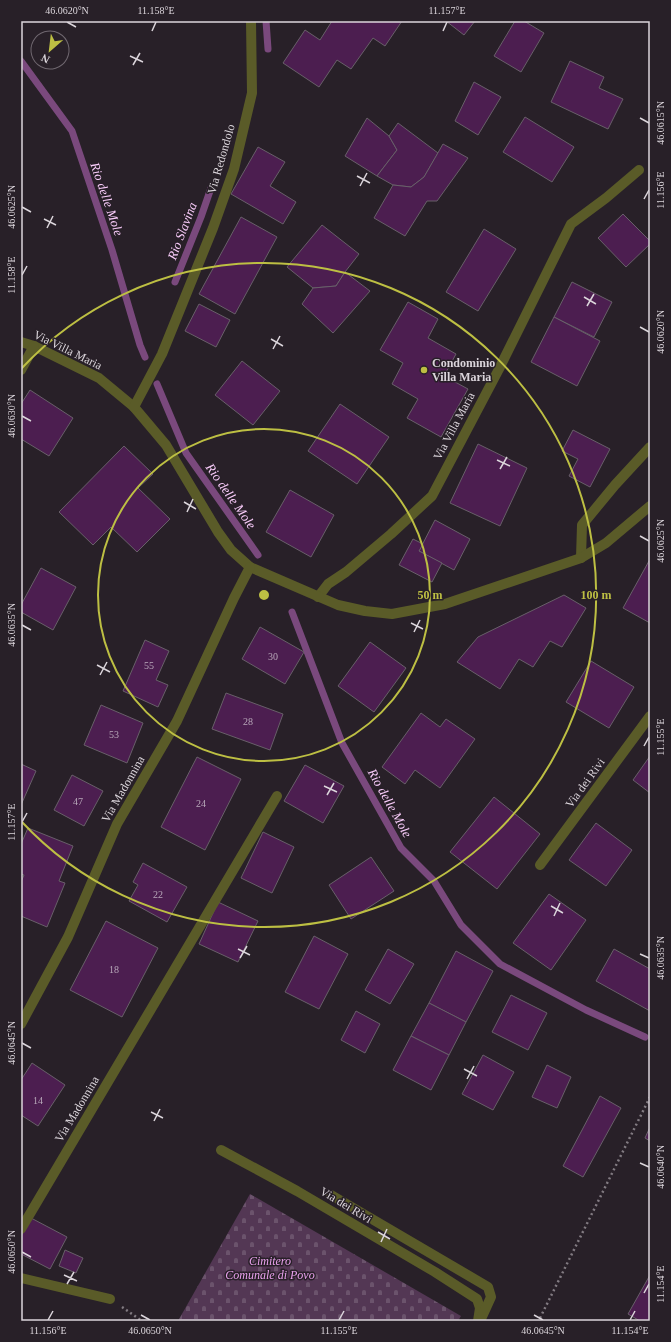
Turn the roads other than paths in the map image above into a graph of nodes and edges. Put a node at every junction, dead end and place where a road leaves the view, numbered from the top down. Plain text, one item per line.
1 (251, 21) edge
2 (639, 170) dead end
3 (21, 342) edge
4 (34, 346) junction
5 (21, 370) edge
6 (134, 407) junction
7 (650, 447) edge
8 (650, 506) edge
9 (581, 558) junction
10 (250, 567) junction
11 (318, 597) junction
12 (650, 716) edge
13 (277, 796) dead end
14 (540, 865) dead end
15 (21, 1024) edge
16 (221, 1150) dead end
17 (331, 1195) dead end
18 (21, 1229) edge
19 (21, 1278) edge
20 (110, 1299) road end
21 (479, 1321) edge

1 - 6 street, Via Redondolo
2 - 11 street, Via Villa Maria
3 - 4 street, Via Villa Maria
4 - 5 street
4 - 6 street, Via Villa Maria
6 - 10 street, Via Villa Maria
7 - 9 street
8 - 9 street, Via Villa Maria
9 - 11 street, Via Villa Maria
10 - 11 street, Via Villa Maria
10 - 15 street, Via Madonnina
12 - 14 street, Via dei Rivi
13 - 18 street, Via Madonnina
16 - 21 street, Via dei Rivi
17 - 21 street, Via dei Rivi
19 - 20 street

